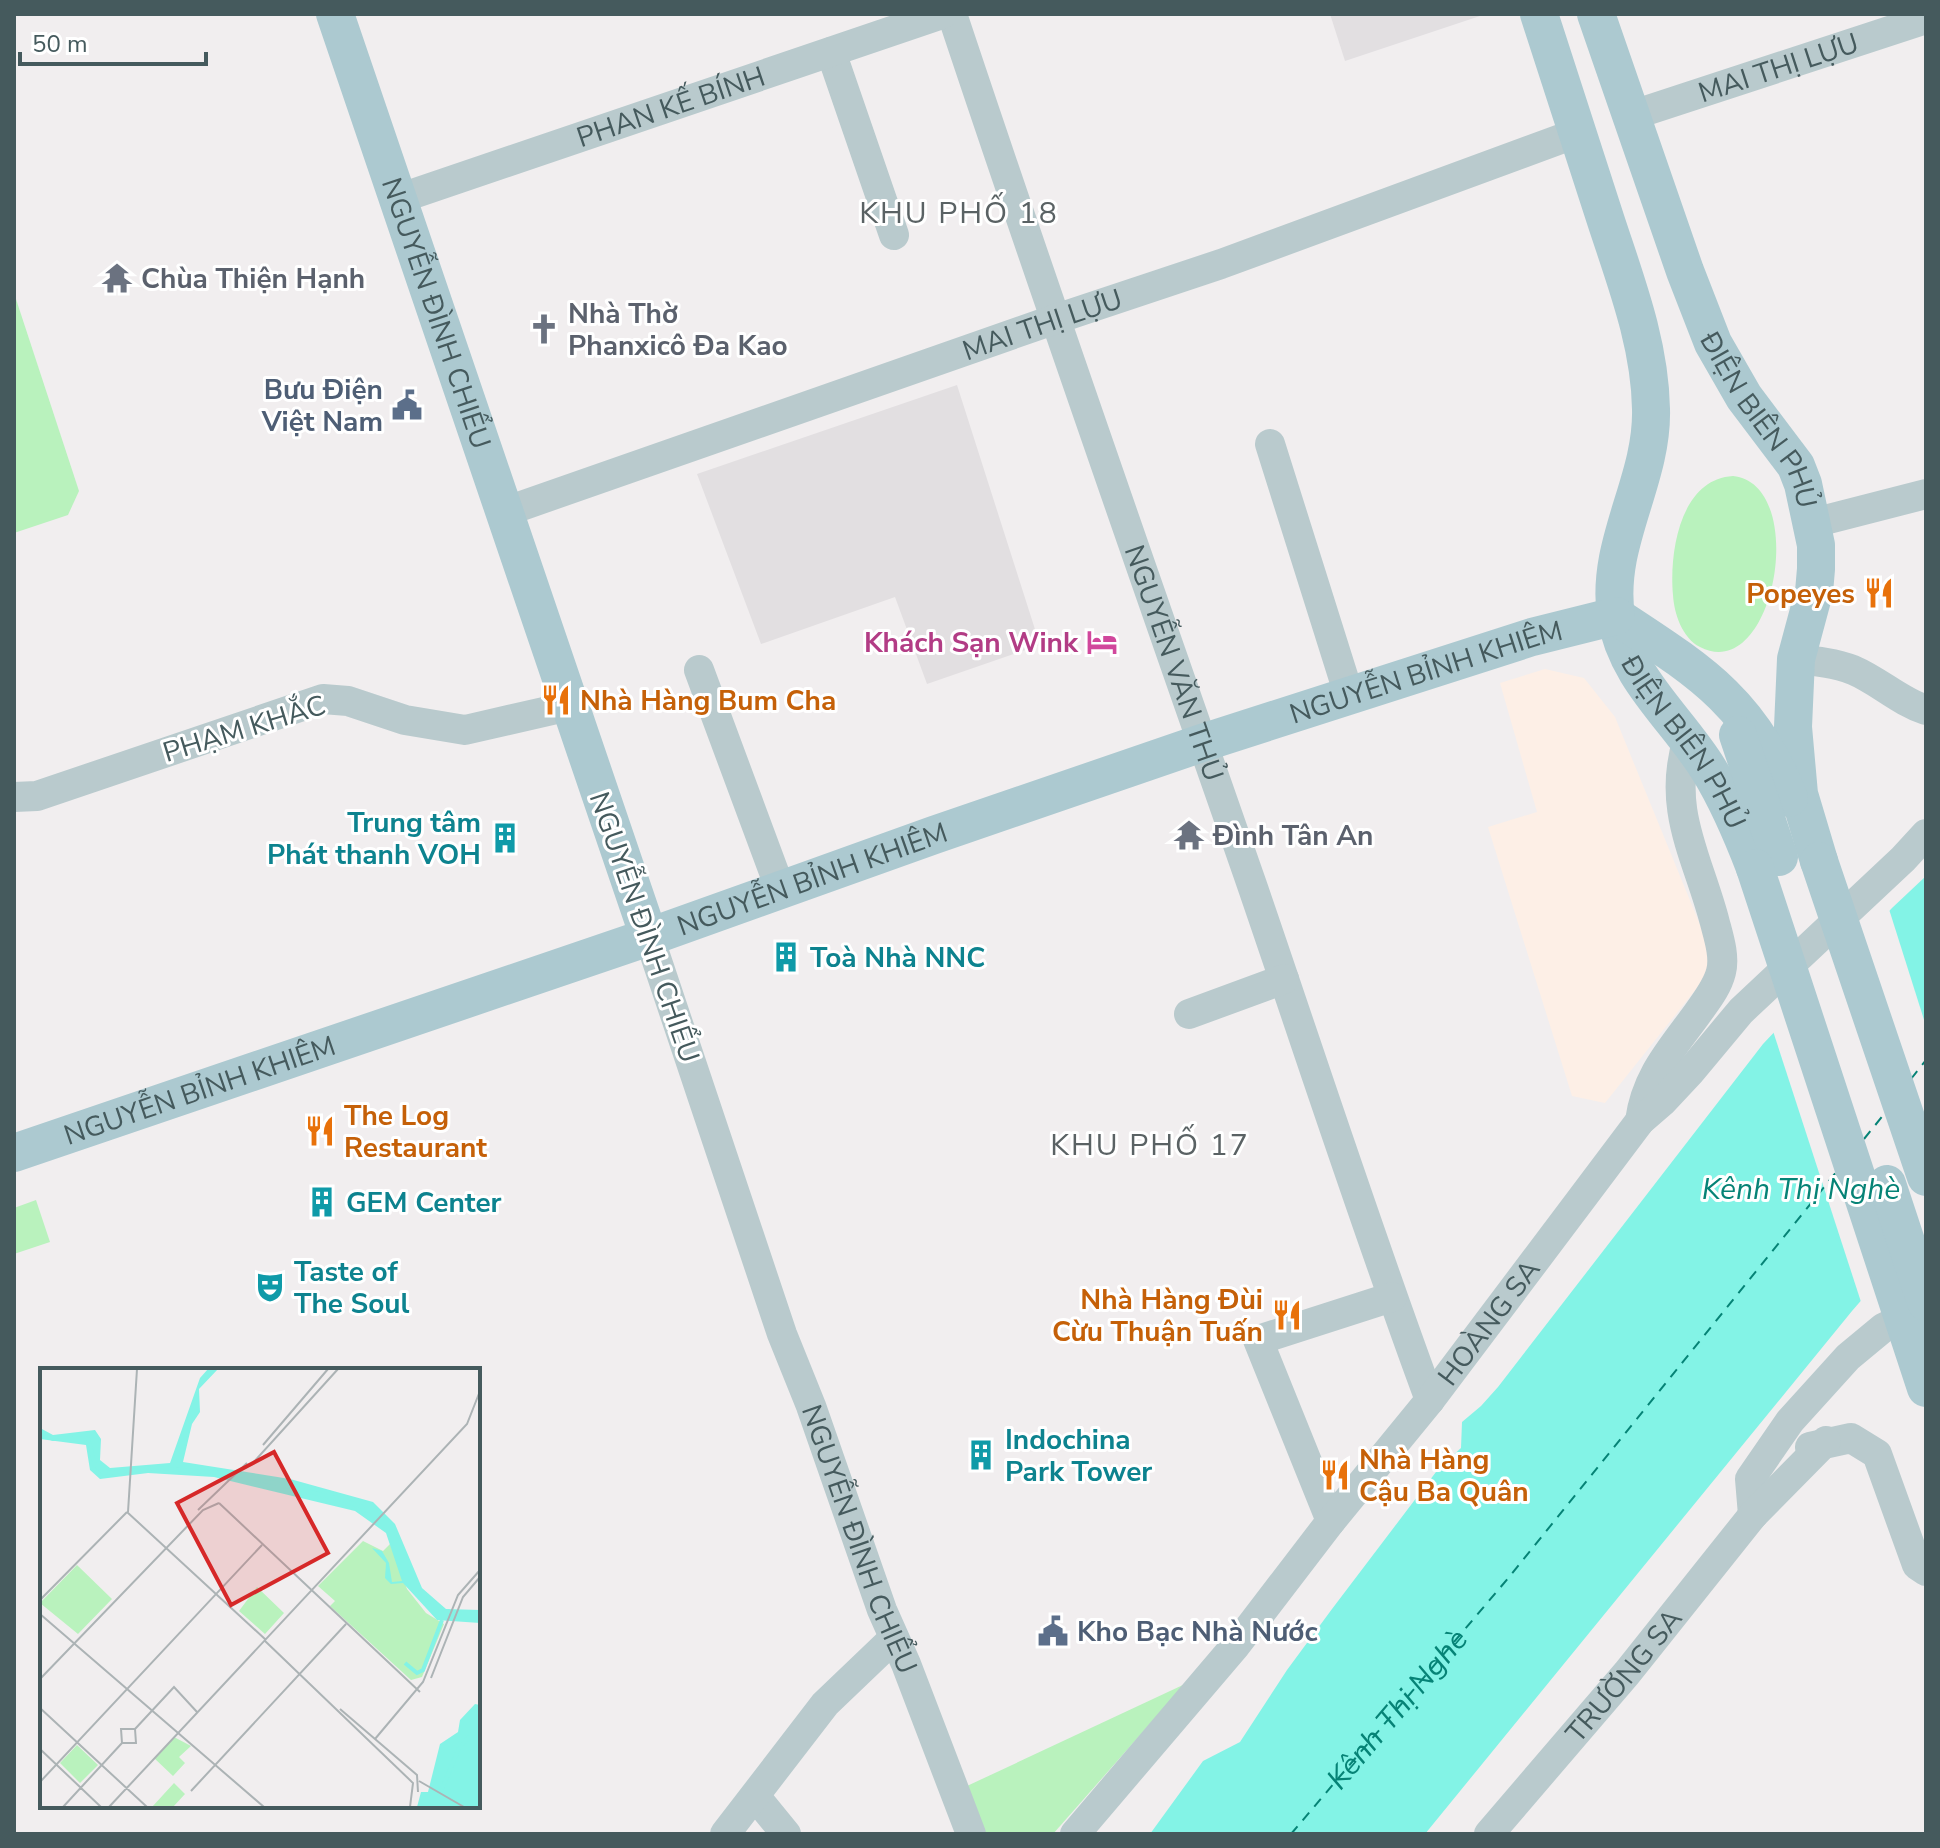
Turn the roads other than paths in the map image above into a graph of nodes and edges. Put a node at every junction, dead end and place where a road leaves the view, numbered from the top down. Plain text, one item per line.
1 (335, 14) edge
2 (942, 14) edge
3 (952, 14) edge
4 (1539, 14) edge
5 (1596, 14) edge
6 (1907, 20) edge
7 (831, 52) junction
8 (1630, 116) junction
9 (1577, 133) junction
10 (398, 199) junction
11 (894, 235) dead end
12 (1053, 320) junction
13 (1270, 444) dead end
14 (1926, 494) edge
15 (504, 512) junction
16 (1813, 523) junction
17 (1616, 616) junction
18 (1796, 659) junction
19 (699, 670) dead end
20 (1349, 695) junction
21 (570, 706) junction
22 (1926, 710) edge
23 (1688, 739) junction
24 (1202, 743) junction
25 (14, 797) edge
26 (1926, 834) edge
27 (1794, 854) junction
28 (781, 891) junction
29 (649, 937) junction
30 (1284, 979) junction
31 (1189, 1014) dead end
32 (1640, 1121) junction
33 (14, 1153) edge
34 (1926, 1177) edge
35 (1392, 1297) junction
36 (1926, 1305) edge
37 (1926, 1388) edge
38 (1818, 1391) junction
39 (1430, 1400) junction
40 (1793, 1435) junction
41 (1826, 1441) junction
42 (1753, 1515) junction
43 (1331, 1521) junction
44 (1926, 1571) edge
45 (894, 1638) junction
46 (755, 1796) junction
47 (725, 1834) edge
48 (786, 1834) edge
49 (971, 1834) edge
50 (1075, 1834) edge
51 (1489, 1834) edge

1 - 10 main road, NGUYỄN ĐÌNH CHIỂU
2 - 7 street, PHAN KẾ BÍNH
3 - 12 street, NGUYỄN VĂN THỦ
4 - 9 main road
5 - 8 main road, ÐIỆN BIÊN PHỦ
6 - 8 street, MAI THỊ LỰU
7 - 10 street, PHAN KẾ BÍNH
7 - 11 street
8 - 16 main road, ÐIỆN BIÊN PHỦ
9 - 12 street, MAI THỊ LỰU
9 - 17 main road
10 - 15 main road, NGUYỄN ĐÌNH CHIỂU
12 - 15 street, MAI THỊ LỰU
12 - 24 street, NGUYỄN VĂN THỦ
13 - 20 street
14 - 16 street
15 - 21 main road, NGUYỄN ĐÌNH CHIỂU
16 - 18 main road, ÐIỆN BIÊN PHỦ
17 - 20 main road, NGUYỄN BỈNH KHIÊM
17 - 23 main road, ĐIỆN BIÊN PHỦ
17 - 27 main road
18 - 22 street
18 - 27 main road, ÐIỆN BIÊN PHỦ
19 - 28 street
20 - 24 main road, NGUYỄN BỈNH KHIÊM
21 - 25 street, PHẠM KHẮC
21 - 29 main road, NGUYỄN ĐÌNH CHIỂU
23 - 27 main road, ĐIỆN BIÊN PHỦ
23 - 32 street
24 - 28 main road, NGUYỄN BỈNH KHIÊM
24 - 30 street, NGUYỄN VĂN THỦ
26 - 32 street, HOÀNG SA
27 - 34 main road, bridge
27 - 36 main road, bridge
27 - 37 main road, bridge
28 - 29 main road, NGUYỄN BỈNH KHIÊM
29 - 33 main road, NGUYỄN BỈNH KHIÊM
29 - 45 street, NGUYỄN ĐÌNH CHIỂU
30 - 31 street
30 - 35 street, NGUYỄN VĂN THỦ
32 - 39 street, HOÀNG SA
35 - 39 street, NGUYỄN VĂN THỦ
35 - 43 street
36 - 38 street, TRƯỜNG SA
38 - 40 street, TRƯỜNG SA
38 - 42 street, TRƯỜNG SA
39 - 43 street, HOÀNG SA
40 - 41 street
40 - 42 street, TRƯỜNG SA
41 - 42 street, TRƯỜNG SA
41 - 44 street
42 - 51 street, TRƯỜNG SA
43 - 50 street, HOÀNG SA
45 - 46 street
45 - 49 street, NGUYỄN ĐÌNH CHIỂU
46 - 47 street
46 - 48 street

